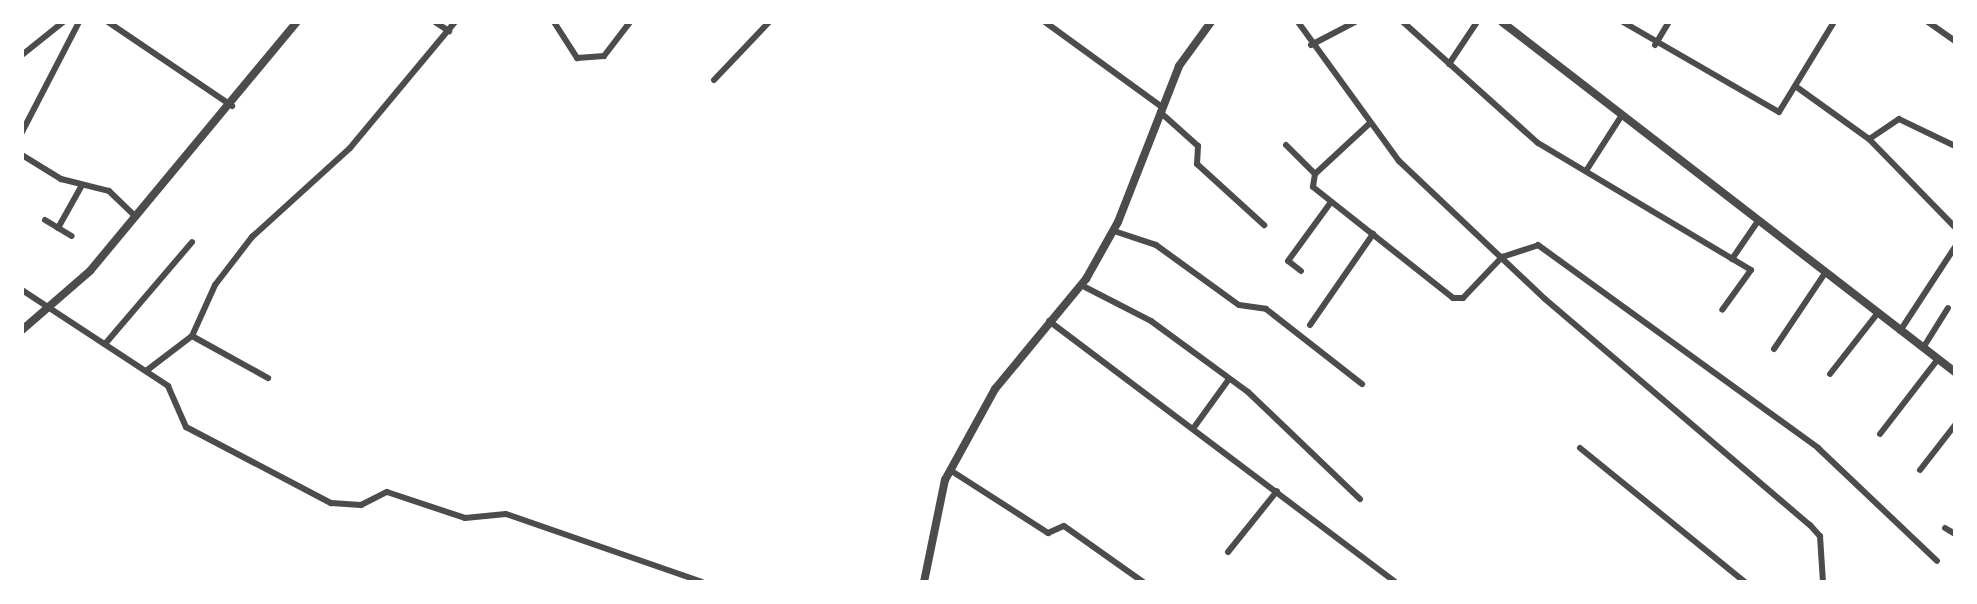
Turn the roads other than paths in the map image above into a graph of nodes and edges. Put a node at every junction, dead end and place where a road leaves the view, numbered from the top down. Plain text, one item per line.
1 (63, 22) edge
2 (79, 22) edge
3 (108, 22) edge
4 (297, 22) edge
5 (435, 22) edge
6 (455, 22) edge
7 (554, 22) edge
8 (630, 22) edge
9 (769, 22) edge
10 (1045, 22) edge
11 (1211, 22) edge
12 (1298, 22) edge
13 (1355, 22) edge
14 (1403, 22) edge
15 (1477, 22) edge
16 (1502, 22) edge
17 (1623, 22) edge
18 (1669, 22) edge
19 (1834, 22) edge
20 (1928, 22) edge
21 (449, 31) junction
22 (1955, 41) edge
23 (1311, 45) junction
24 (1655, 45) junction
25 (22, 55) edge
26 (1449, 64) junction
27 (714, 80) dead end
28 (1798, 88) junction
29 (232, 106) junction
30 (1161, 110) junction
31 (1622, 115) junction
32 (1370, 123) junction
33 (22, 132) edge
34 (1869, 139) junction
35 (1286, 145) dead end
36 (1955, 146) edge
37 (22, 155) edge
38 (1586, 171) junction
39 (1315, 174) junction
40 (82, 185) junction
41 (1331, 202) junction
42 (137, 218) junction
43 (45, 220) dead end
44 (1758, 221) junction
45 (1264, 225) dead end
46 (1955, 227) edge
47 (58, 228) junction
48 (1114, 231) junction
49 (1373, 234) junction
50 (72, 236) dead end
51 (192, 242) dead end
52 (1955, 247) edge
53 (1502, 257) junction
54 (1732, 259) junction
55 (1301, 271) dead end
56 (1825, 273) junction
57 (1081, 285) junction
58 (22, 290) edge
59 (47, 308) junction
60 (1948, 308) dead end
61 (1722, 310) dead end
62 (1877, 314) junction
63 (1049, 321) junction
64 (1310, 325) dead end
65 (22, 330) edge
66 (1900, 331) junction
67 (192, 336) junction
68 (105, 344) junction
69 (1923, 348) junction
70 (1774, 349) dead end
71 (1938, 359) junction
72 (146, 371) junction
73 (1955, 372) edge
74 (1830, 374) dead end
75 (268, 378) dead end
76 (1229, 379) junction
77 (1362, 384) dead end
78 (1955, 425) edge
79 (1195, 426) junction
80 (1880, 434) dead end
81 (1580, 448) dead end
82 (950, 470) junction
83 (1920, 470) dead end
84 (1277, 491) junction
85 (1360, 499) dead end
86 (1945, 528) dead end
87 (1955, 534) edge
88 (1228, 552) dead end
89 (1937, 561) dead end
90 (702, 582) edge
91 (924, 582) edge
92 (1143, 582) edge
93 (1395, 582) edge
94 (1745, 582) edge
95 (1823, 582) edge

1 - 25 street
2 - 33 street
3 - 29 street
4 - 29 street
5 - 21 street
6 - 21 street
7 - 8 street
9 - 27 street
10 - 30 street
11 - 30 street
12 - 23 street
13 - 23 street
14 - 26 street
15 - 26 street
16 - 31 street
17 - 24 street
18 - 24 street
19 - 28 street
20 - 22 street
21 - 67 street
23 - 32 street
24 - 28 street
26 - 38 street
28 - 34 street
29 - 42 street
30 - 45 street
30 - 48 street
31 - 38 street
31 - 44 street
32 - 39 street
32 - 53 street
34 - 36 street
34 - 46 street
35 - 39 street
37 - 40 street
38 - 54 street
39 - 41 street
40 - 42 street
40 - 47 street
41 - 49 street
41 - 55 street
42 - 59 street
43 - 47 street
44 - 54 street
44 - 56 street
47 - 50 street
48 - 57 street
48 - 77 street
49 - 53 street
49 - 64 street
51 - 68 street
52 - 66 street
53 - 89 street
53 - 95 street
54 - 61 street
56 - 62 street
56 - 70 street
57 - 63 street
57 - 76 street
58 - 59 street
59 - 65 street
59 - 68 street
60 - 69 street
62 - 66 street
62 - 74 street
63 - 79 street
63 - 82 street
66 - 69 street
67 - 72 street
67 - 75 street
68 - 72 street
69 - 71 street
71 - 73 street
71 - 80 street
72 - 90 street
76 - 79 street
76 - 85 street
78 - 83 street
79 - 84 street
81 - 94 street
82 - 91 street
82 - 92 street
84 - 88 street
84 - 93 street
86 - 87 street

